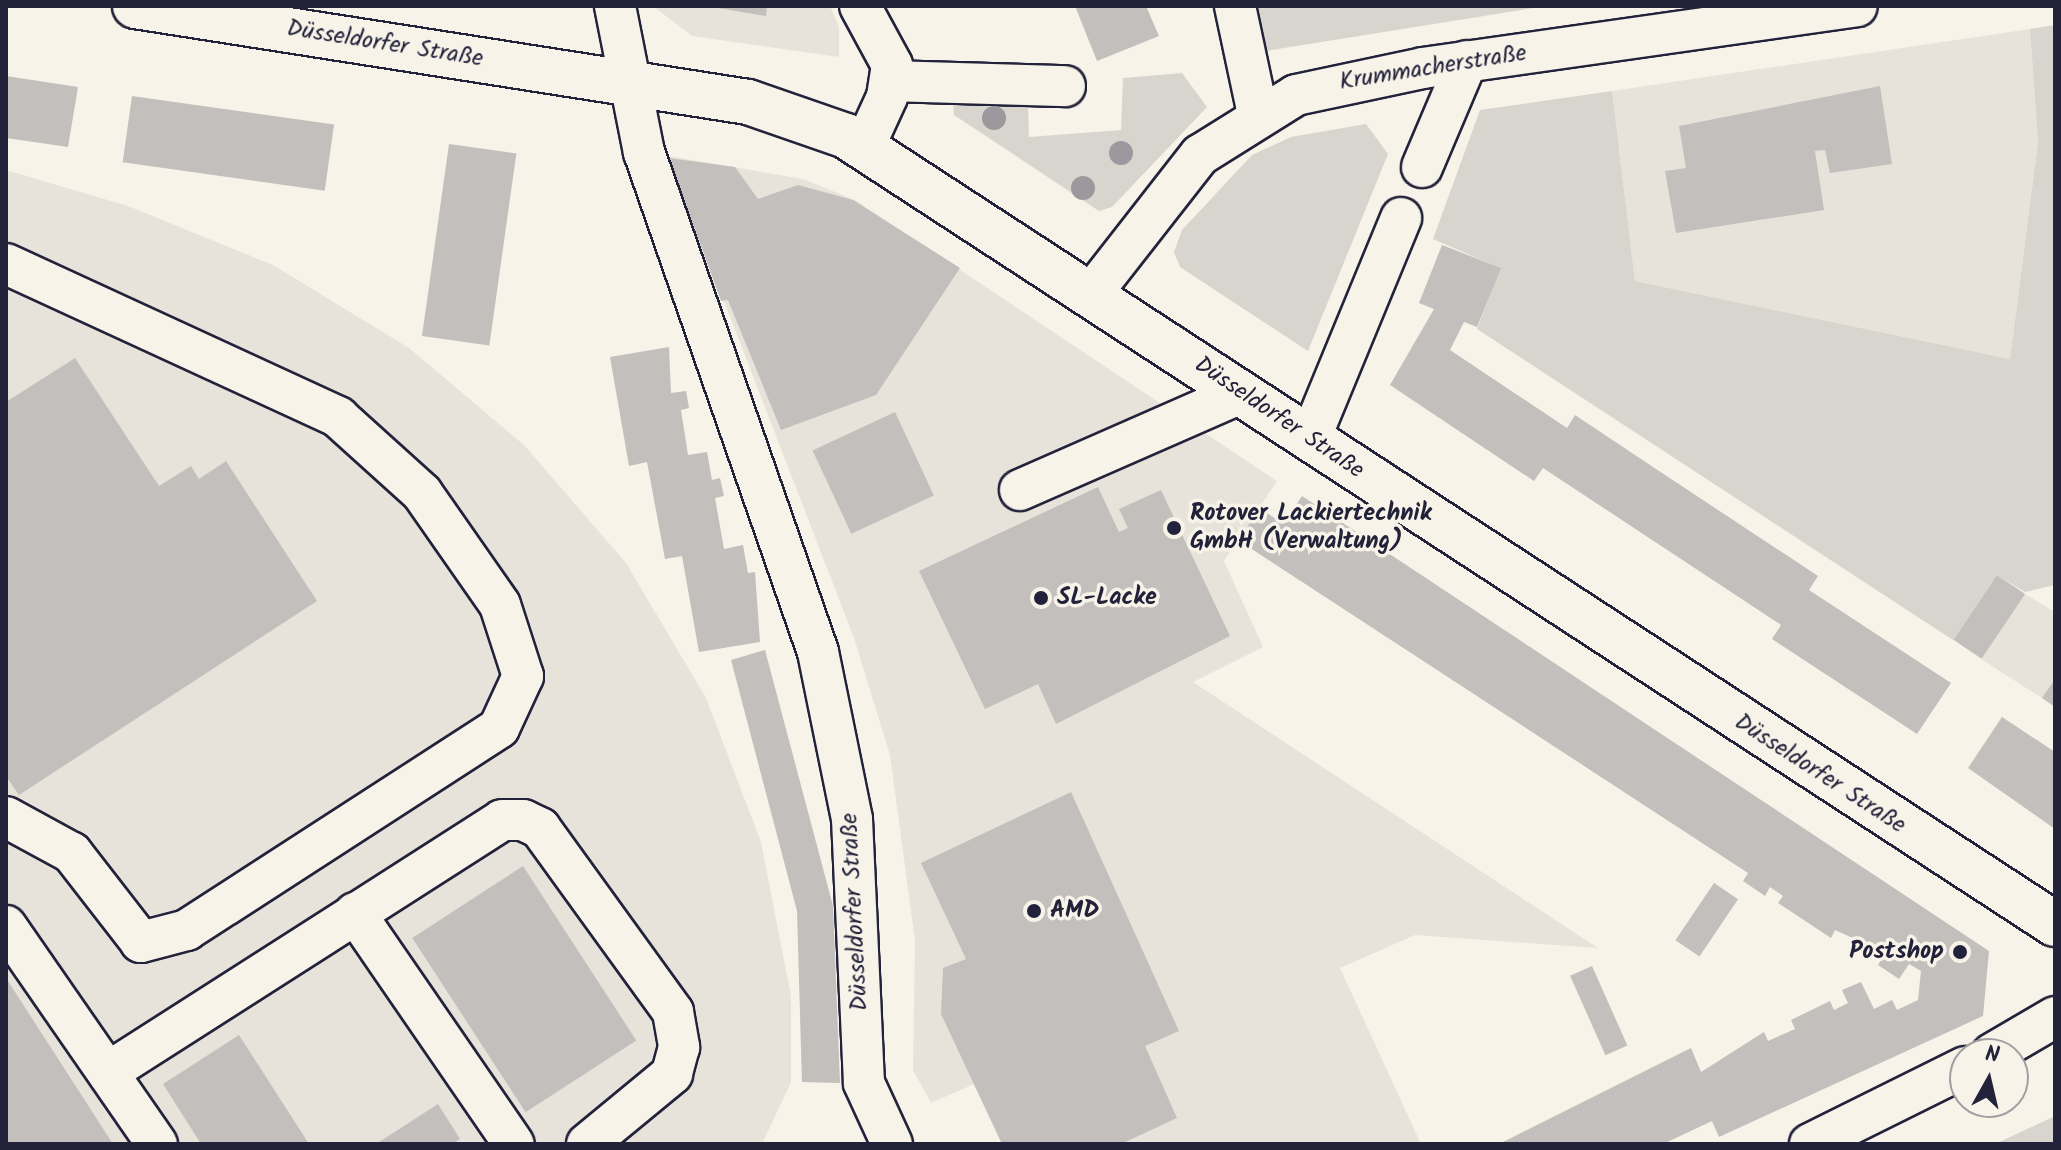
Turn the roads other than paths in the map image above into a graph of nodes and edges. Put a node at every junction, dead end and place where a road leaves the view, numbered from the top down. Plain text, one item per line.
1 (135, 6) edge
2 (615, 6) edge
3 (860, 6) edge
4 (1235, 6) edge
5 (1857, 6) edge
6 (286, 17) edge
7 (1467, 61) junction
8 (892, 81) junction
9 (635, 83) junction
10 (1065, 86) dead end
11 (1258, 114) junction
12 (865, 145) junction
13 (1422, 167) dead end
14 (1401, 218) dead end
15 (6, 264) edge
16 (1092, 293) junction
17 (1241, 393) junction
18 (1310, 439) junction
19 (1020, 490) dead end
20 (6, 817) edge
21 (355, 913) junction
22 (2055, 924) edge
23 (6, 926) edge
24 (2055, 1017) edge
25 (2019, 1038) edge
26 (110, 1071) junction
27 (1949, 1075) edge
28 (880, 1138) edge
29 (157, 1144) edge
30 (514, 1144) edge
31 (587, 1144) edge
32 (1810, 1144) edge

1 - 6 main road, Düsseldorfer Straße
2 - 9 street
3 - 8 street
4 - 11 street
5 - 7 street, Krummacherstraße
6 - 9 main road, Düsseldorfer Straße
7 - 11 street, Krummacherstraße
7 - 13 street
8 - 10 street
8 - 12 street
9 - 12 main road, Düsseldorfer Straße
9 - 28 street, Düsseldorfer Straße
11 - 16 street, Krummacherstraße
12 - 16 main road, Düsseldorfer Straße
14 - 18 street
15 - 20 street
16 - 17 main road, Düsseldorfer Straße
17 - 18 main road, Düsseldorfer Straße
17 - 19 street
18 - 22 main road, Düsseldorfer Straße
21 - 26 street
21 - 30 street
21 - 31 street
23 - 26 street
24 - 25 street
26 - 29 street
27 - 32 street

